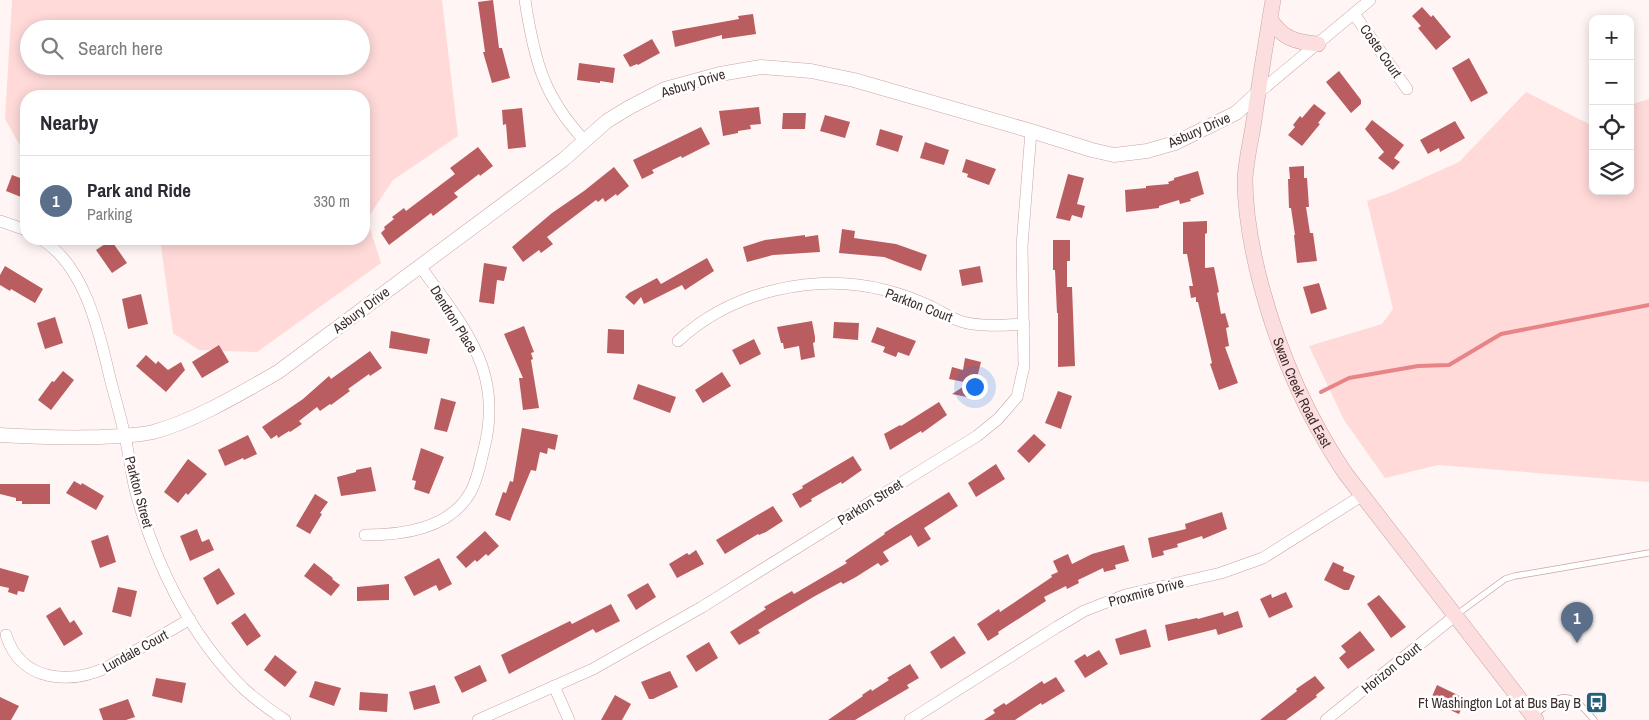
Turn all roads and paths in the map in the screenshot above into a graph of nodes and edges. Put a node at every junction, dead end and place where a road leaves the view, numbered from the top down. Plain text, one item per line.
1 (525, 0) edge
2 (1273, 0) edge
3 (1370, 0) edge
4 (1354, 14) junction
5 (1270, 19) junction
6 (1318, 44) junction
7 (1407, 89) dead end
8 (1257, 94) junction
9 (1031, 131) junction
10 (584, 140) junction
11 (0, 221) edge
12 (20, 228) edge
13 (48, 245) edge
14 (420, 266) junction
15 (1024, 324) junction
16 (678, 341) dead end
17 (0, 435) edge
18 (125, 436) junction
19 (1363, 495) junction
20 (365, 535) dead end
21 (1649, 553) edge
22 (1456, 615) junction
23 (190, 619) junction
24 (6, 635) dead end
25 (554, 686) junction
26 (1535, 718) edge
27 (285, 720) edge
28 (478, 720) edge
29 (569, 720) edge
30 (910, 720) edge
31 (1326, 720) edge
32 (1594, 720) edge

1 - 10 street
2 - 5 main road, Swan Creek Road East
3 - 4 street, Asbury Drive
4 - 6 street, Asbury Drive
4 - 7 street, Coste Court
5 - 6 main road
5 - 8 main road, Swan Creek Road East
6 - 8 street, Asbury Drive
8 - 9 street, Asbury Drive
8 - 19 main road, Swan Creek Road East
9 - 10 street, Asbury Drive
9 - 15 street, Parkton Street
10 - 14 street, Asbury Drive
11 - 12 street
13 - 18 street, Parkton Street
14 - 18 street, Asbury Drive
14 - 20 street, Dendron Place
15 - 16 street, Parkton Court
15 - 25 street, Parkton Street
17 - 18 street, Asbury Drive
18 - 23 street, Parkton Street
19 - 22 main road, Swan Creek Road East
19 - 30 street, Proxmire Drive
21 - 22 lane
22 - 26 main road, Swan Creek Road East
22 - 31 street, Horizon Court
23 - 24 street, Lundale Court
23 - 27 street, Parkton Street
25 - 28 street, Parkton Street
25 - 29 street
26 - 32 lane

